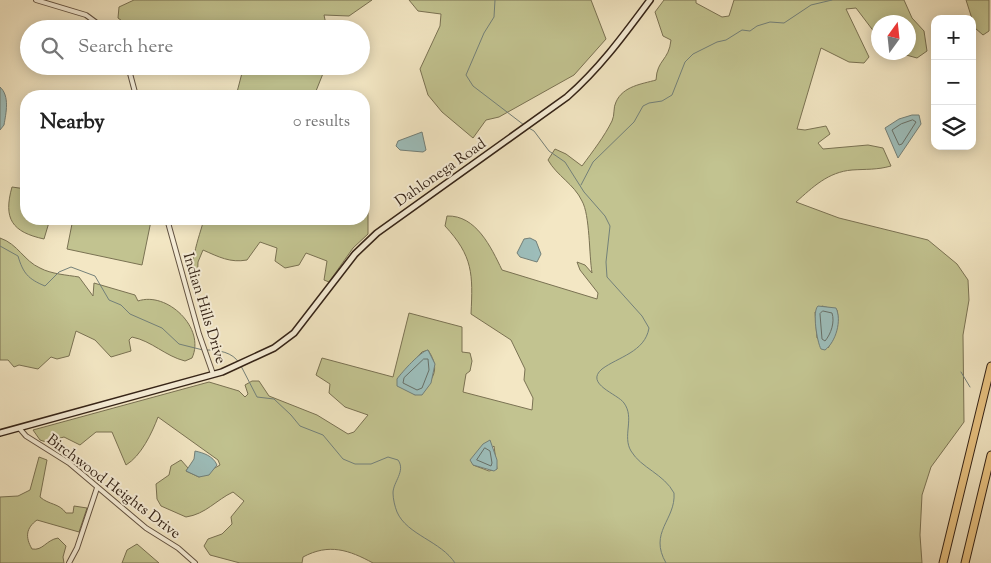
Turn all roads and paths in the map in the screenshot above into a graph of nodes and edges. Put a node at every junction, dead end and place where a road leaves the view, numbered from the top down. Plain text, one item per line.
1 (36, 0) edge
2 (650, 0) edge
3 (93, 20) edge
4 (130, 75) edge
5 (134, 90) edge
6 (169, 225) edge
7 (991, 366) edge
8 (213, 374) junction
9 (20, 429) junction
10 (0, 433) edge
11 (991, 455) edge
12 (98, 488) junction
13 (69, 563) edge
14 (195, 563) edge
15 (943, 563) edge
16 (965, 563) edge

1 - 3 street
2 - 8 main road, Dahlonega Road
4 - 5 street
6 - 8 street, Indian Hills Drive
7 - 15 highway
8 - 9 main road, Dahlonega Road
9 - 10 main road, Dahlonega Road
9 - 12 street, Birchwood Heights Drive
11 - 16 highway
12 - 13 street
12 - 14 street, Birchwood Heights Drive

